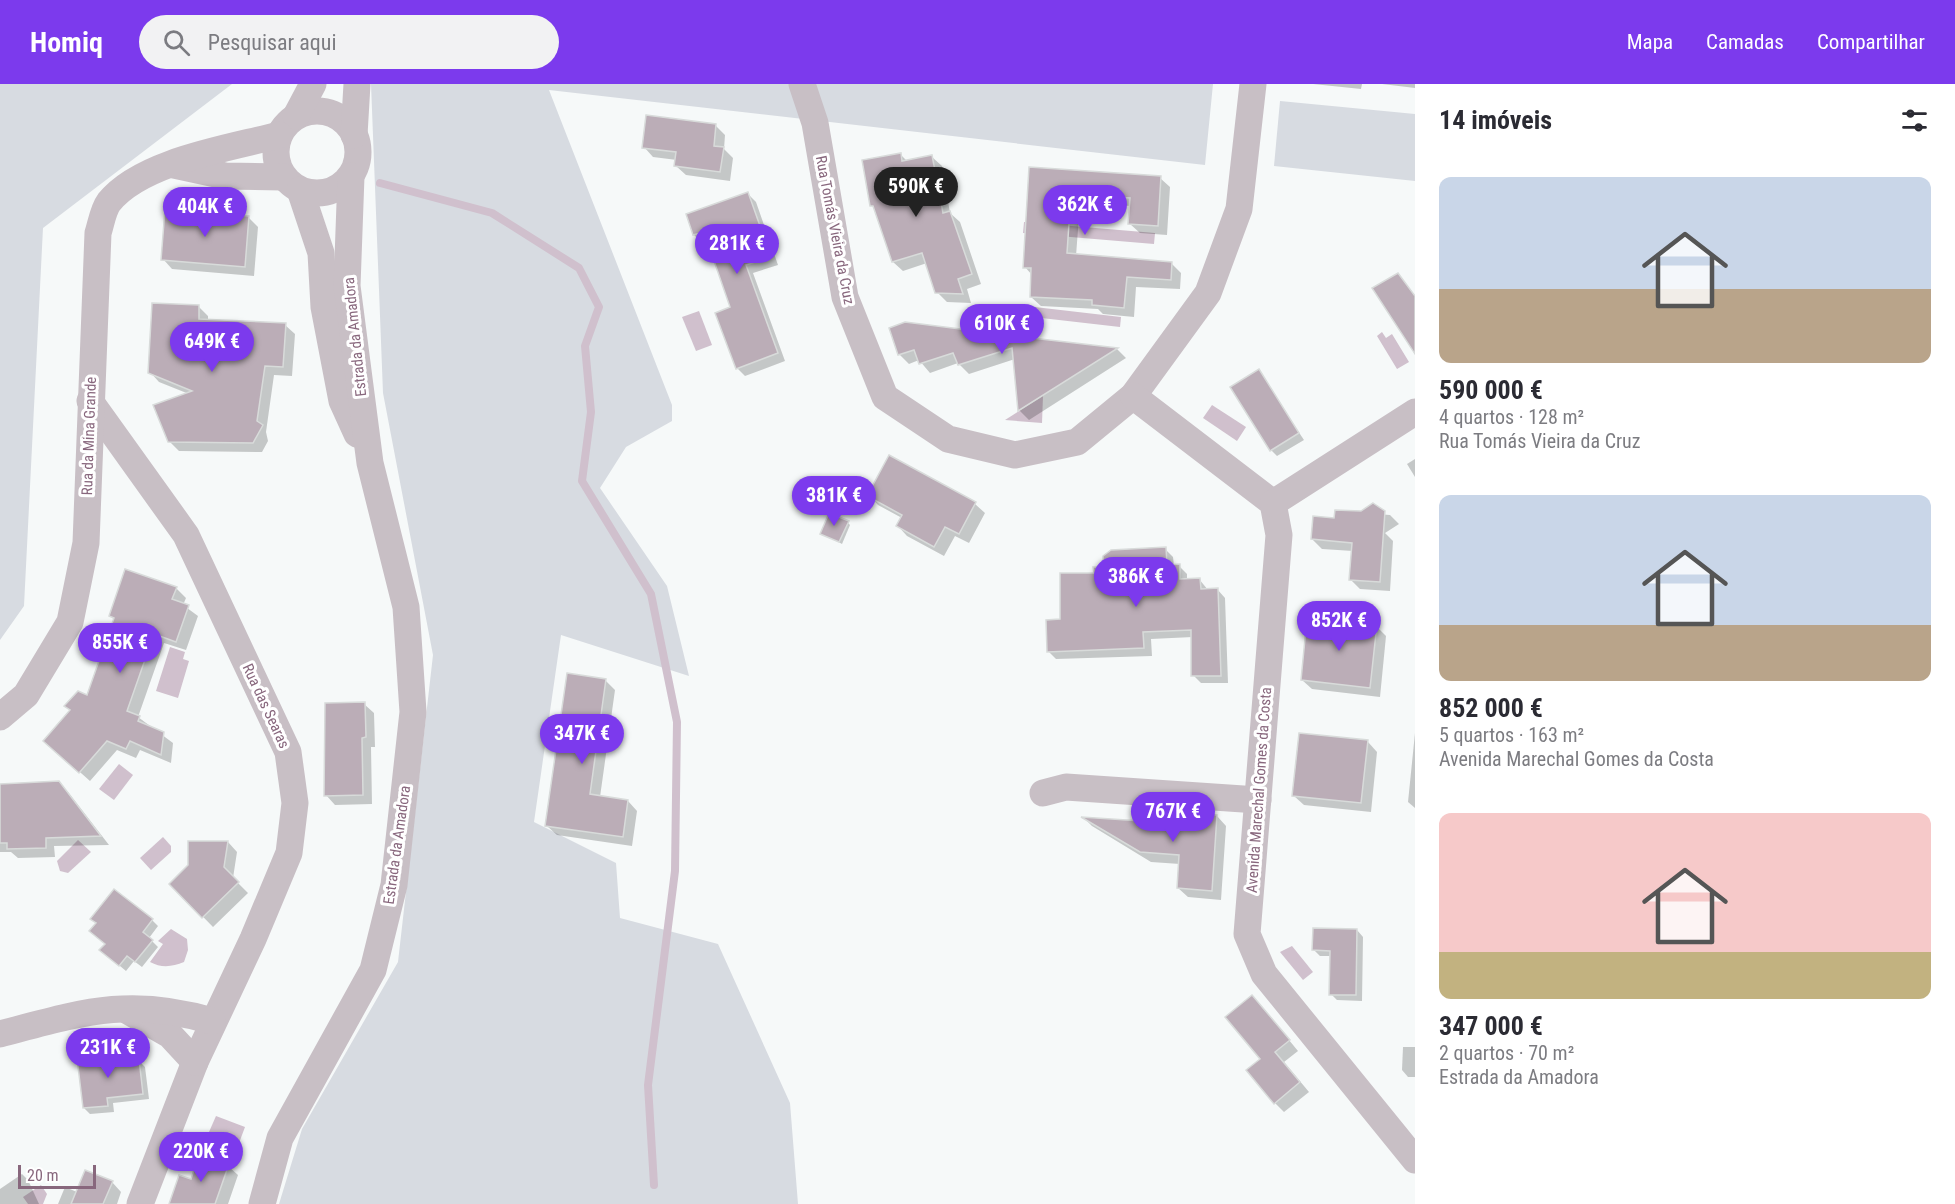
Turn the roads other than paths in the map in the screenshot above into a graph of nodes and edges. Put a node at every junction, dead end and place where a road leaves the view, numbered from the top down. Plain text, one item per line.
1 (313, 84) edge
2 (357, 84) edge
3 (802, 84) edge
4 (1253, 84) edge
5 (288, 126) junction
6 (354, 135) junction
7 (170, 165) junction
8 (351, 176) junction
9 (292, 184) junction
10 (1133, 396) junction
11 (90, 401) junction
12 (1415, 412) edge
13 (370, 463) junction
14 (1273, 503) junction
15 (0, 717) edge
16 (1043, 793) dead end
17 (1258, 801) junction
18 (121, 1008) junction
19 (213, 1021) junction
20 (0, 1034) edge
21 (195, 1062) junction
22 (1415, 1160) edge
23 (140, 1204) edge
24 (262, 1204) edge

1 - 5 street
2 - 6 street
3 - 10 street, Rua Tomás Vieira da Cruz
4 - 10 street, Rua Tomás Vieira da Cruz
5 - 6 street
5 - 7 street, Rua da Mina Grande
5 - 9 street
6 - 8 street
7 - 9 street
7 - 11 street, Rua da Mina Grande
8 - 9 street
8 - 13 street, Estrada da Amadora
9 - 13 street, Estrada da Amadora
10 - 14 street
11 - 15 street, Rua da Mina Grande
11 - 19 street, Rua das Searas
12 - 14 street
13 - 24 street, Estrada da Amadora
14 - 17 street, Avenida Marechal Gomes da Costa
16 - 17 street
17 - 22 street, Avenida Marechal Gomes da Costa
18 - 19 street
18 - 20 street
18 - 21 street
19 - 21 street, Rua das Searas
21 - 23 street, Rua das Searas

